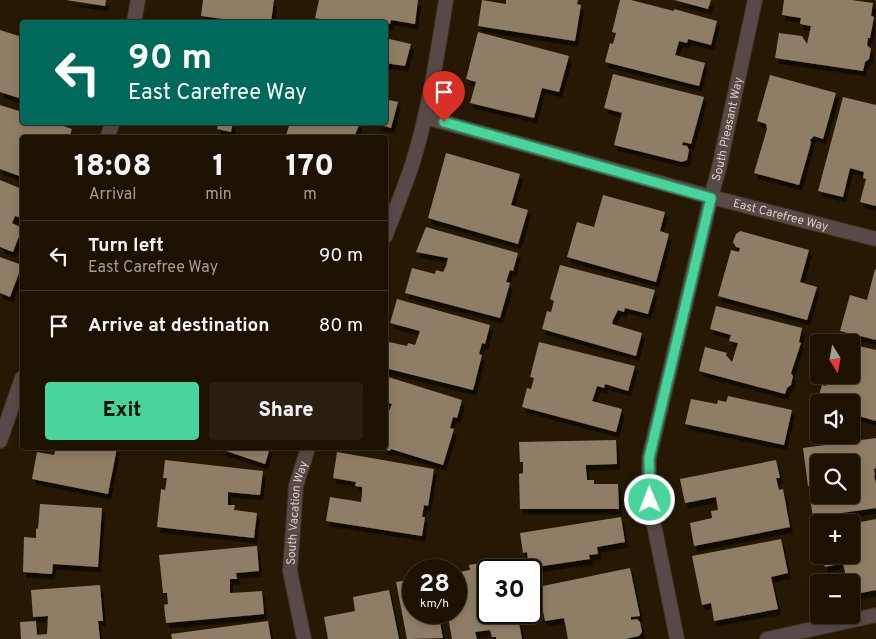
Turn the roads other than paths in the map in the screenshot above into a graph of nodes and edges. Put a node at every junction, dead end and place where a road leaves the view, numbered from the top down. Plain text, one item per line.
1 (138, 0) edge
2 (446, 0) edge
3 (755, 0) edge
4 (134, 20) edge
5 (425, 117) junction
6 (711, 198) junction
7 (388, 229) edge
8 (876, 239) edge
9 (20, 384) edge
10 (0, 441) edge
11 (307, 450) edge
12 (876, 615) edge
13 (304, 639) edge
14 (677, 639) edge
15 (767, 639) edge

1 - 4 street
2 - 5 street
3 - 6 street, South Pleasant Way
5 - 6 street, East Carefree Way
5 - 7 street
6 - 8 street, East Carefree Way
6 - 14 street, South Pleasant Way
9 - 10 street
11 - 13 street, South Vacation Way
12 - 15 street

